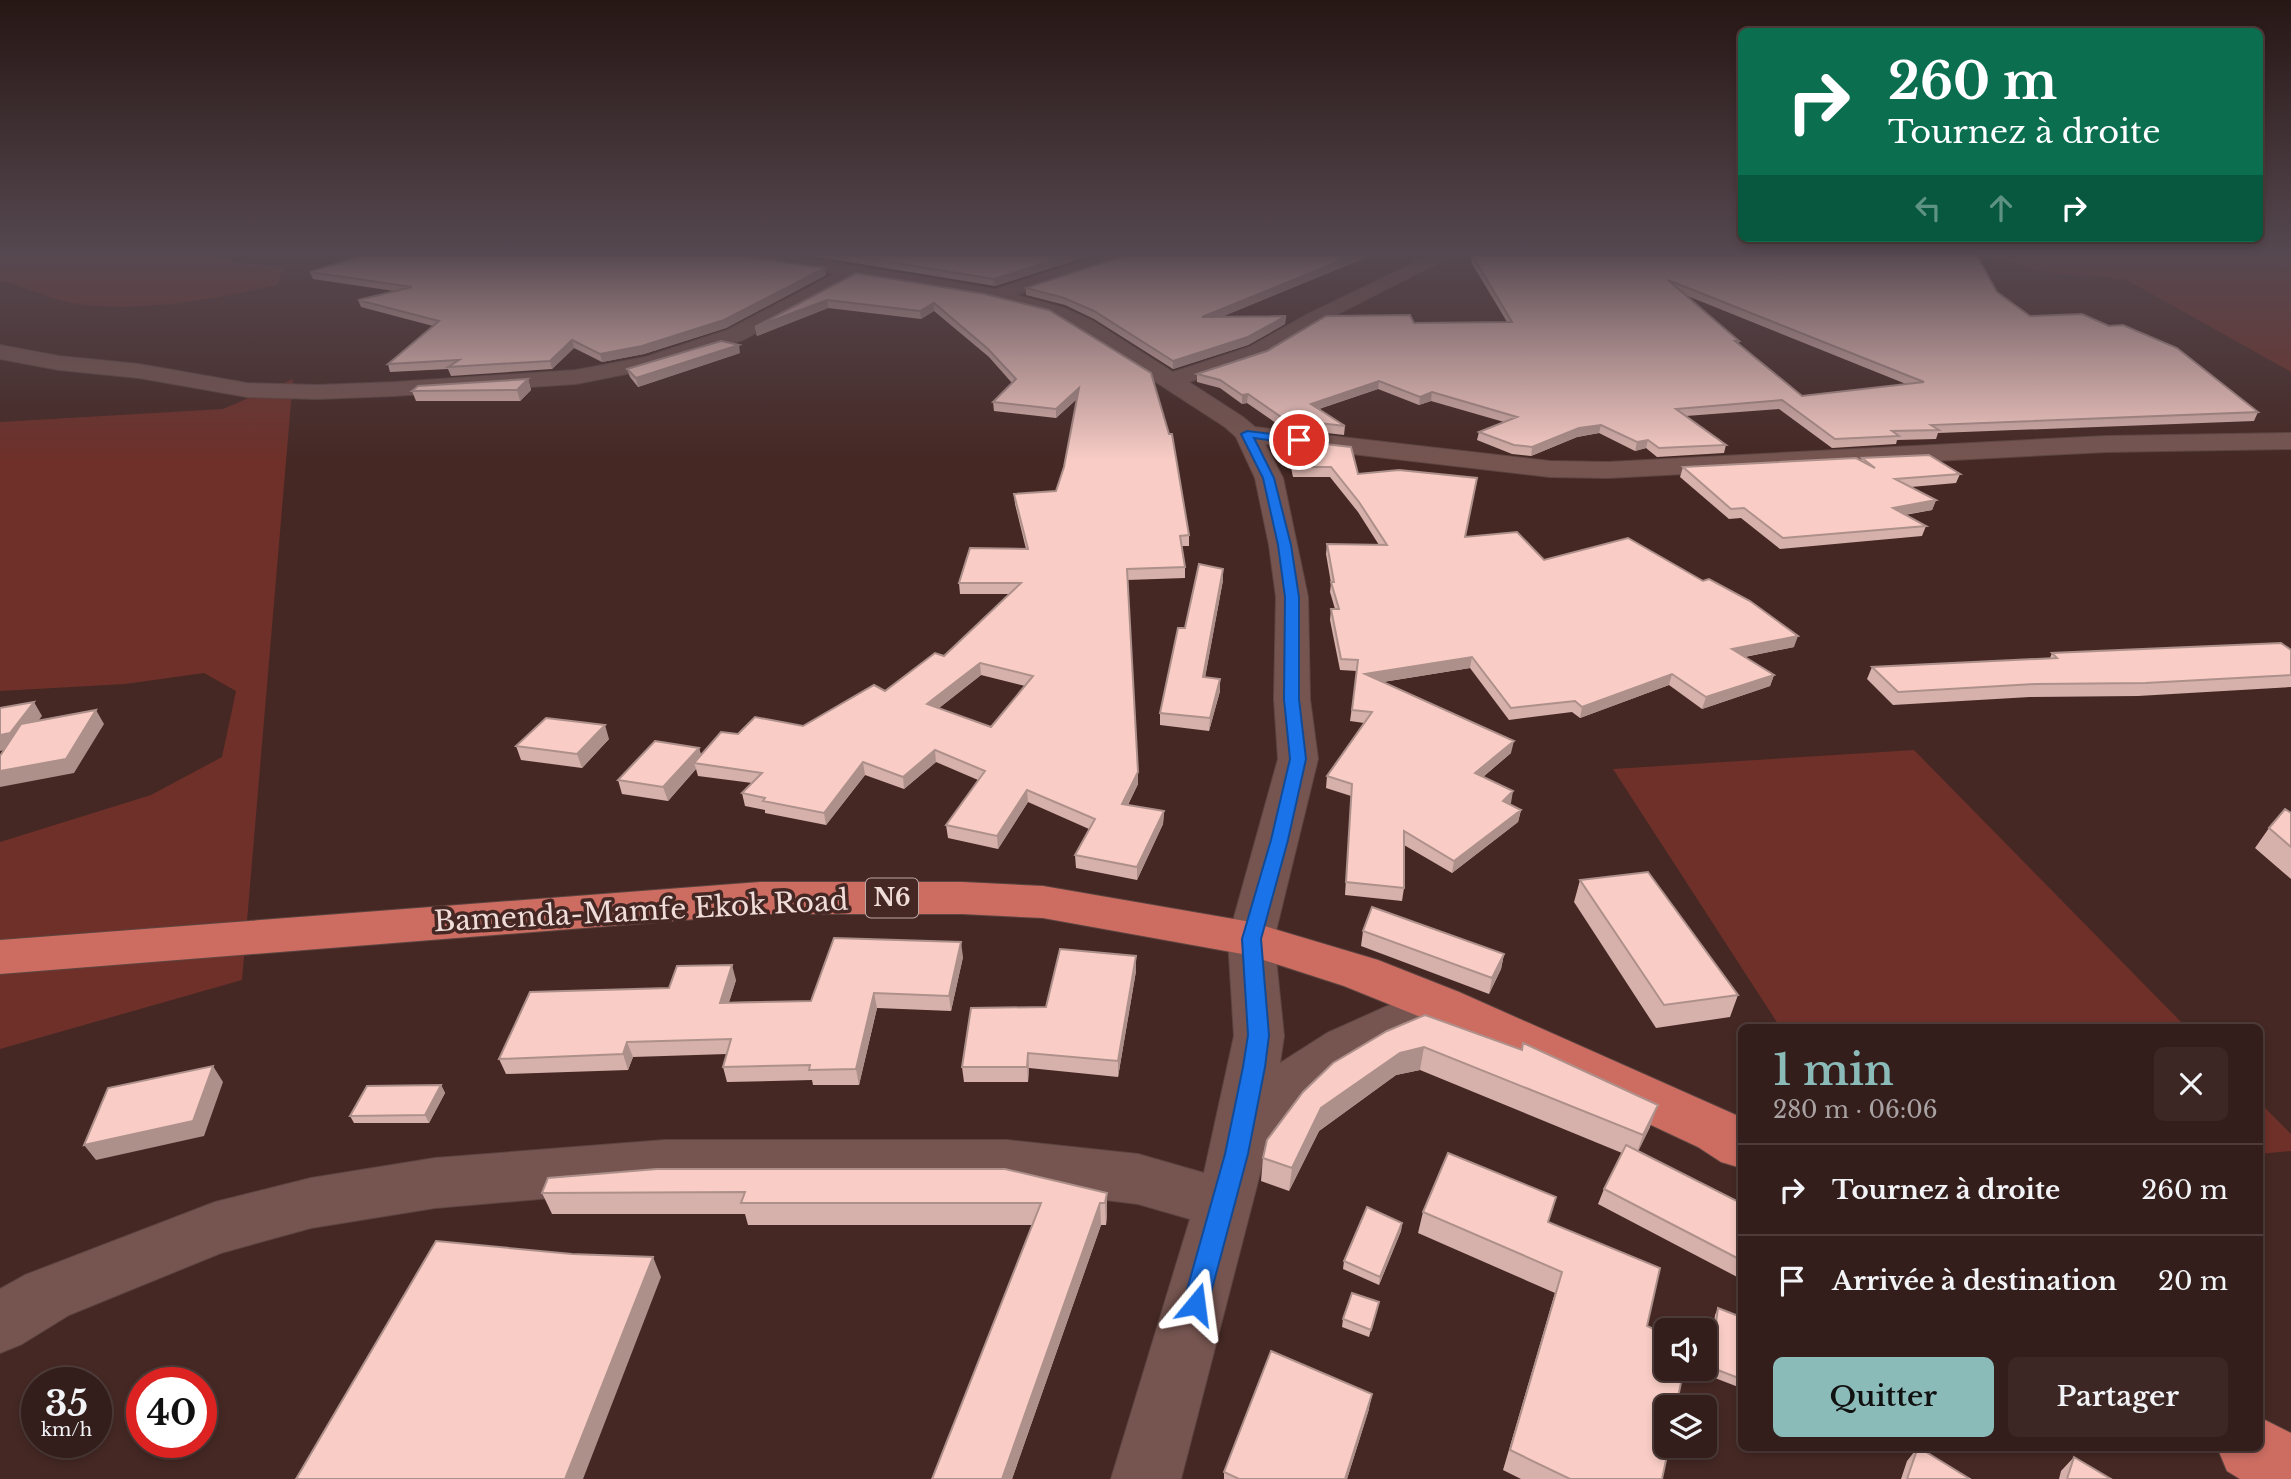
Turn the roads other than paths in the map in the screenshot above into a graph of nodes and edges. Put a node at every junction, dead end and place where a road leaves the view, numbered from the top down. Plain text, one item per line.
1 (760, 323) edge
2 (1078, 323) edge
3 (1306, 323) edge
4 (0, 352) edge
5 (1170, 381) junction
6 (1247, 434) junction
7 (2291, 441) edge
8 (1251, 939) junction
9 (0, 957) edge
10 (1441, 1005) junction
11 (1738, 1143) edge
12 (1230, 1179) junction
13 (0, 1323) edge
14 (2257, 1451) edge
15 (2291, 1472) edge
16 (1146, 1479) edge

1 - 4 street
2 - 5 street
3 - 5 street
5 - 6 street
6 - 7 street
6 - 8 street
8 - 9 highway, Bamenda-Mamfe Ekok Road / N6
8 - 10 highway, Bamenda-Mamfe Ekok Road / N6
8 - 12 street
10 - 11 highway, Bamenda-Mamfe Ekok Road / N6
10 - 12 street
12 - 13 street
12 - 16 street
14 - 15 highway

